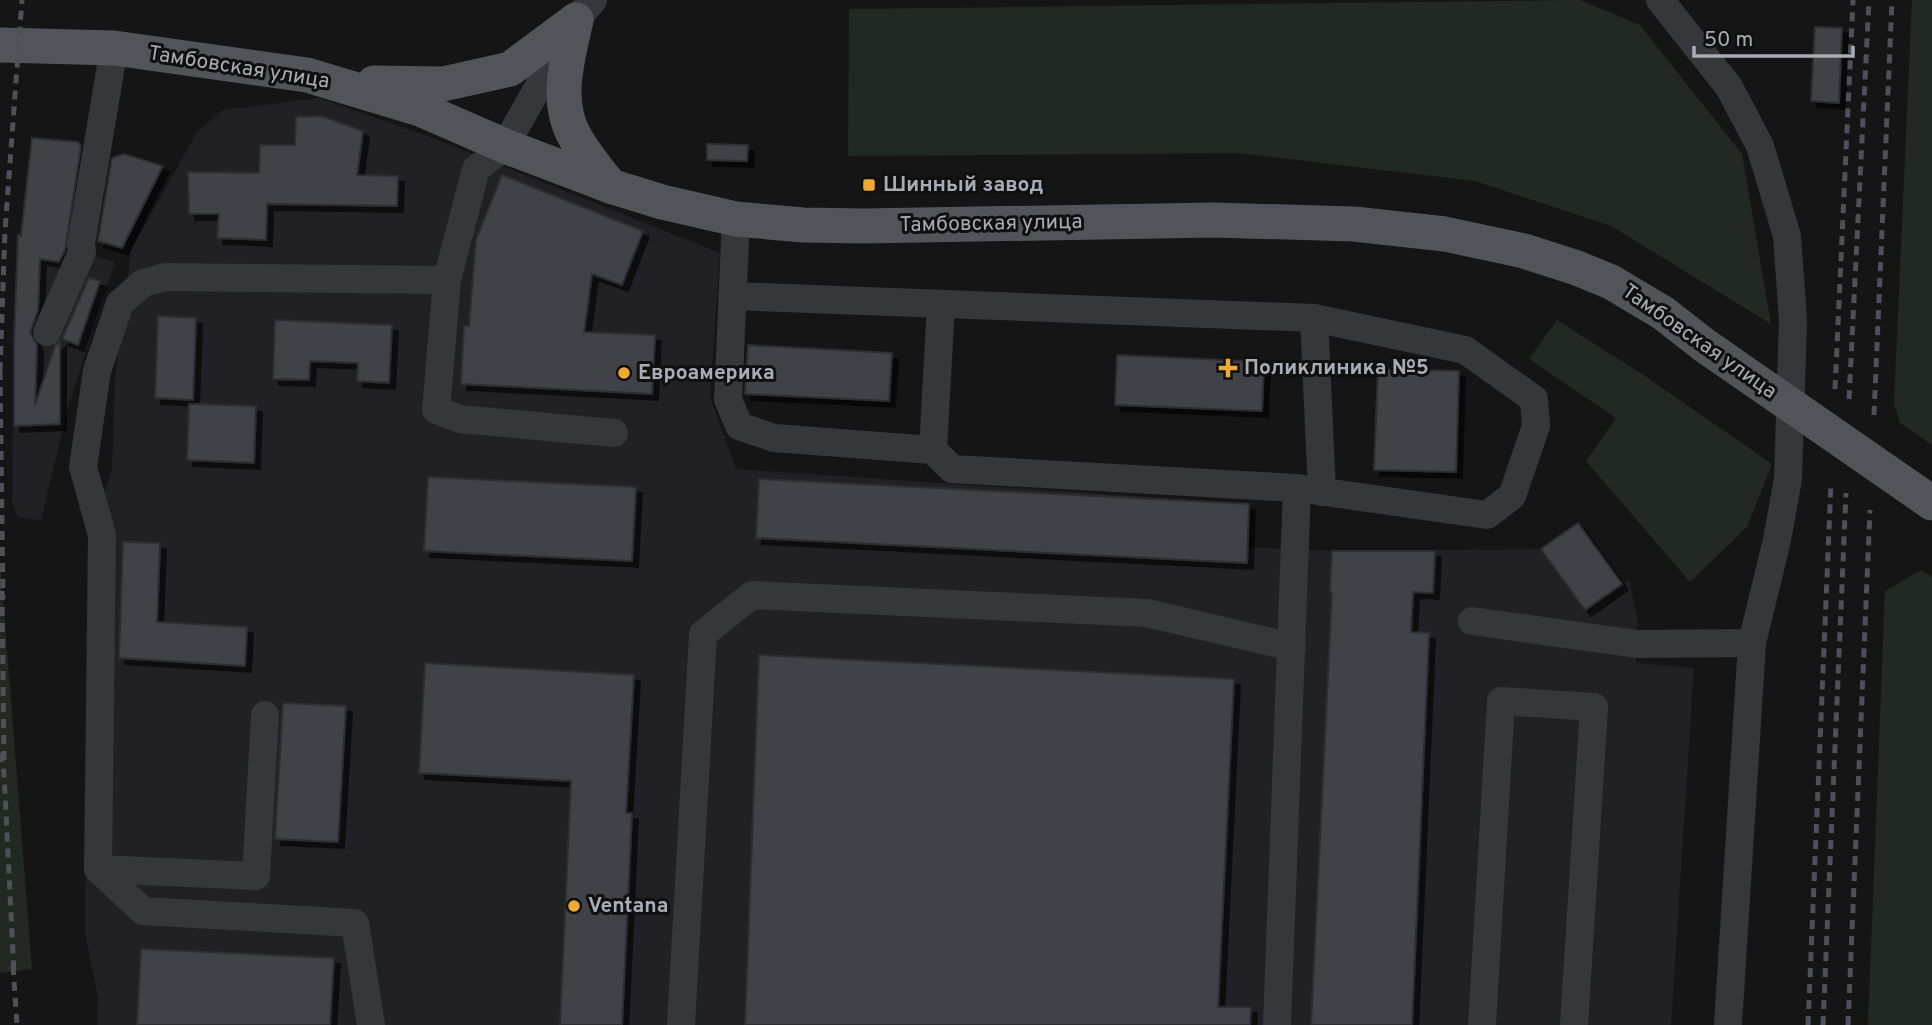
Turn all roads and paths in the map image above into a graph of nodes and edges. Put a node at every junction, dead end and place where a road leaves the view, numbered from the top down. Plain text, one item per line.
1 (1660, 0) edge
2 (585, 10) edge
3 (0, 45) edge
4 (114, 48) junction
5 (307, 75) junction
6 (505, 146) junction
7 (610, 186) junction
8 (736, 219) junction
9 (447, 280) junction
10 (732, 296) junction
11 (941, 305) junction
12 (1314, 318) junction
13 (47, 332) dead end
14 (614, 433) dead end
15 (933, 450) junction
16 (1309, 490) junction
17 (1932, 503) edge
18 (1472, 621) dead end
19 (1752, 643) junction
20 (1292, 647) junction
21 (265, 715) dead end
22 (98, 869) junction
23 (371, 1025) edge
24 (681, 1025) edge
25 (1277, 1025) edge
26 (1482, 1025) edge
27 (1574, 1025) edge
28 (1728, 1025) edge

1 - 19 street
2 - 5 main road
2 - 6 street
2 - 7 main road
3 - 4 main road, Тамбовская улица
4 - 5 main road, Тамбовская улица
4 - 13 street
5 - 6 main road, Тамбовская улица
6 - 7 main road, Тамбовская улица
6 - 9 street
7 - 8 main road, Тамбовская улица
8 - 10 street
8 - 17 main road, Тамбовская улица, bridge
9 - 14 street
9 - 22 street
10 - 11 street
10 - 15 street
11 - 12 street
11 - 15 street
12 - 16 street
12 - 16 street
15 - 16 street
16 - 20 street
18 - 19 street
19 - 28 street
20 - 24 street
20 - 25 street
21 - 22 street
22 - 23 street
26 - 27 street

